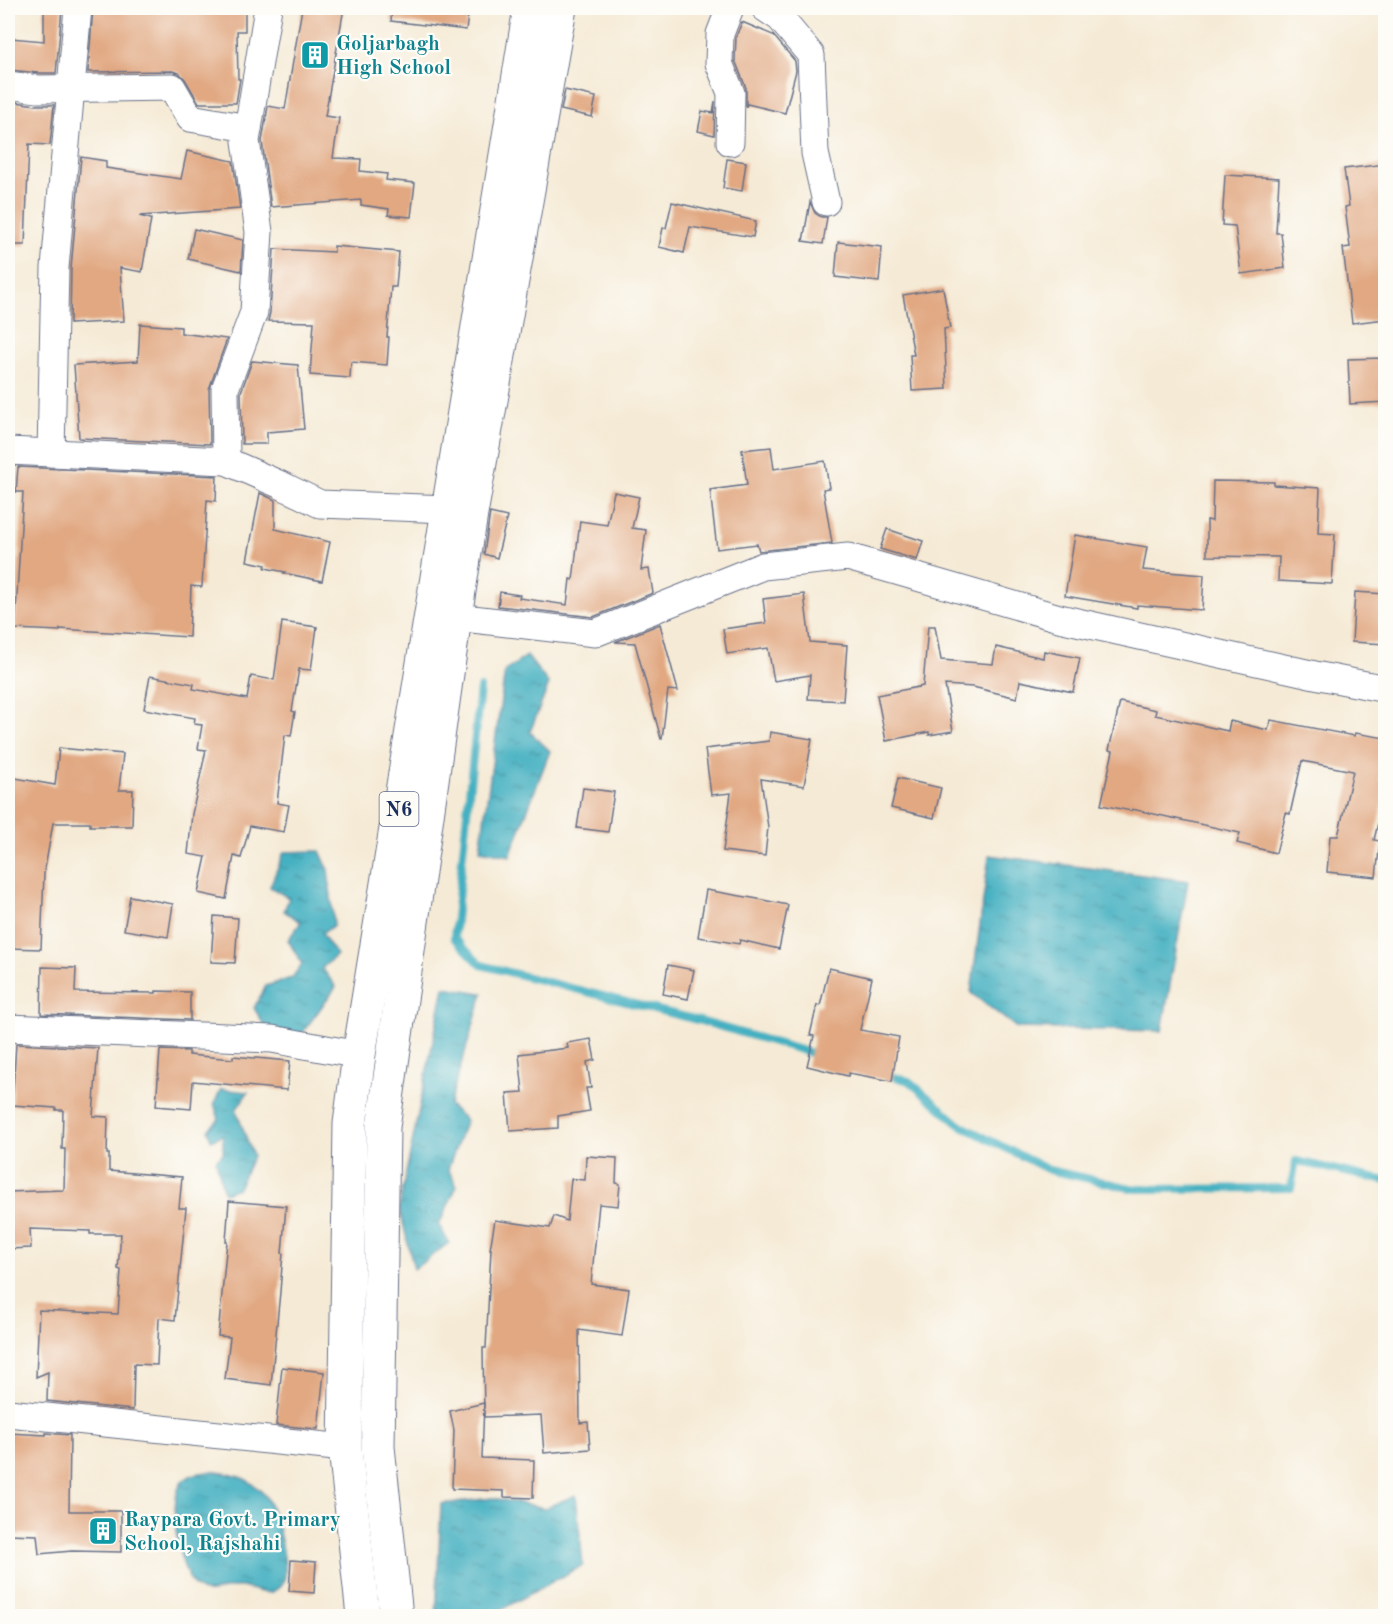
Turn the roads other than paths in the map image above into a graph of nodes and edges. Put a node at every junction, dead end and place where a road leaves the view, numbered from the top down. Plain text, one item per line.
1 (78, 8) edge
2 (268, 8) edge
3 (530, 8) edge
4 (560, 8) edge
5 (730, 8) edge
6 (765, 8) edge
7 (8, 85) edge
8 (71, 88) junction
9 (248, 128) junction
10 (730, 142) dead end
11 (826, 202) dead end
12 (8, 451) edge
13 (51, 453) junction
14 (226, 461) junction
15 (448, 509) junction
16 (455, 617) junction
17 (1386, 690) edge
18 (8, 1028) edge
19 (358, 1055) junction
20 (8, 1413) edge
21 (345, 1448) junction
22 (363, 1617) edge
23 (396, 1617) edge

1 - 8 street
2 - 9 street
3 - 15 highway, N6
4 - 16 highway, N6
5 - 10 street
6 - 11 street
7 - 8 street
8 - 9 street
8 - 13 street
9 - 14 street
12 - 13 street
13 - 14 street
14 - 15 street
15 - 19 highway, N6
16 - 17 street
16 - 23 highway, N6
18 - 19 street
19 - 21 highway, N6
20 - 21 street
21 - 22 highway, N6

